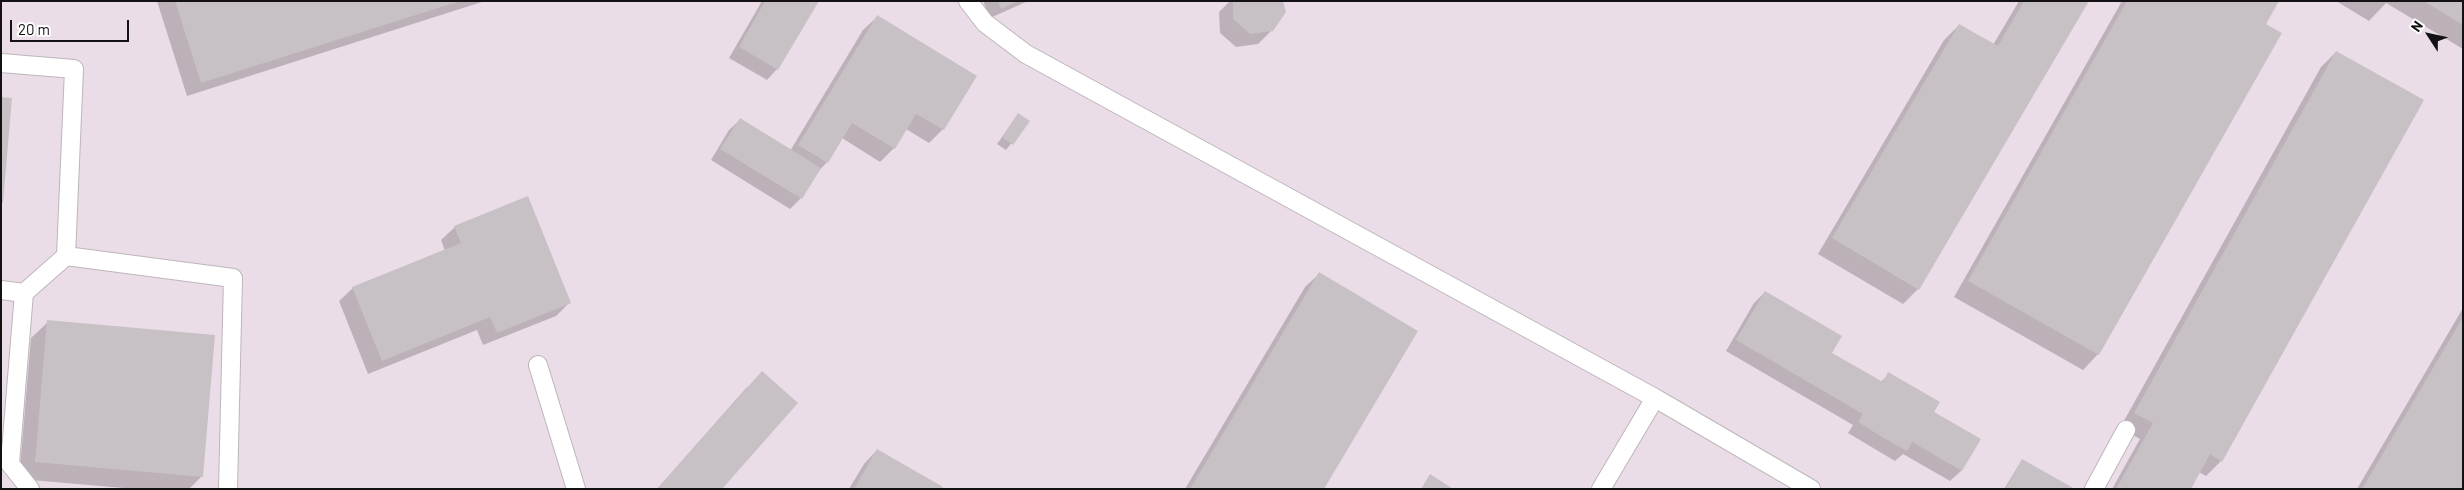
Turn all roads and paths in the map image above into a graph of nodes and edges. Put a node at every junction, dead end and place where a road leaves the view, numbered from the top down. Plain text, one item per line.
1 (968, 1) edge
2 (1, 63) edge
3 (66, 256) junction
4 (1, 290) edge
5 (24, 293) junction
6 (538, 365) dead end
7 (1655, 398) junction
8 (2126, 430) dead end
9 (6, 458) edge
10 (30, 489) edge
11 (228, 489) edge
12 (576, 489) edge
13 (1601, 489) edge
14 (1811, 489) edge
15 (2094, 489) edge

1 - 7 lane
2 - 3 lane
3 - 5 lane
3 - 11 lane
4 - 5 lane
5 - 9 lane
6 - 12 lane
7 - 13 lane
7 - 14 lane
8 - 15 lane
9 - 10 lane

